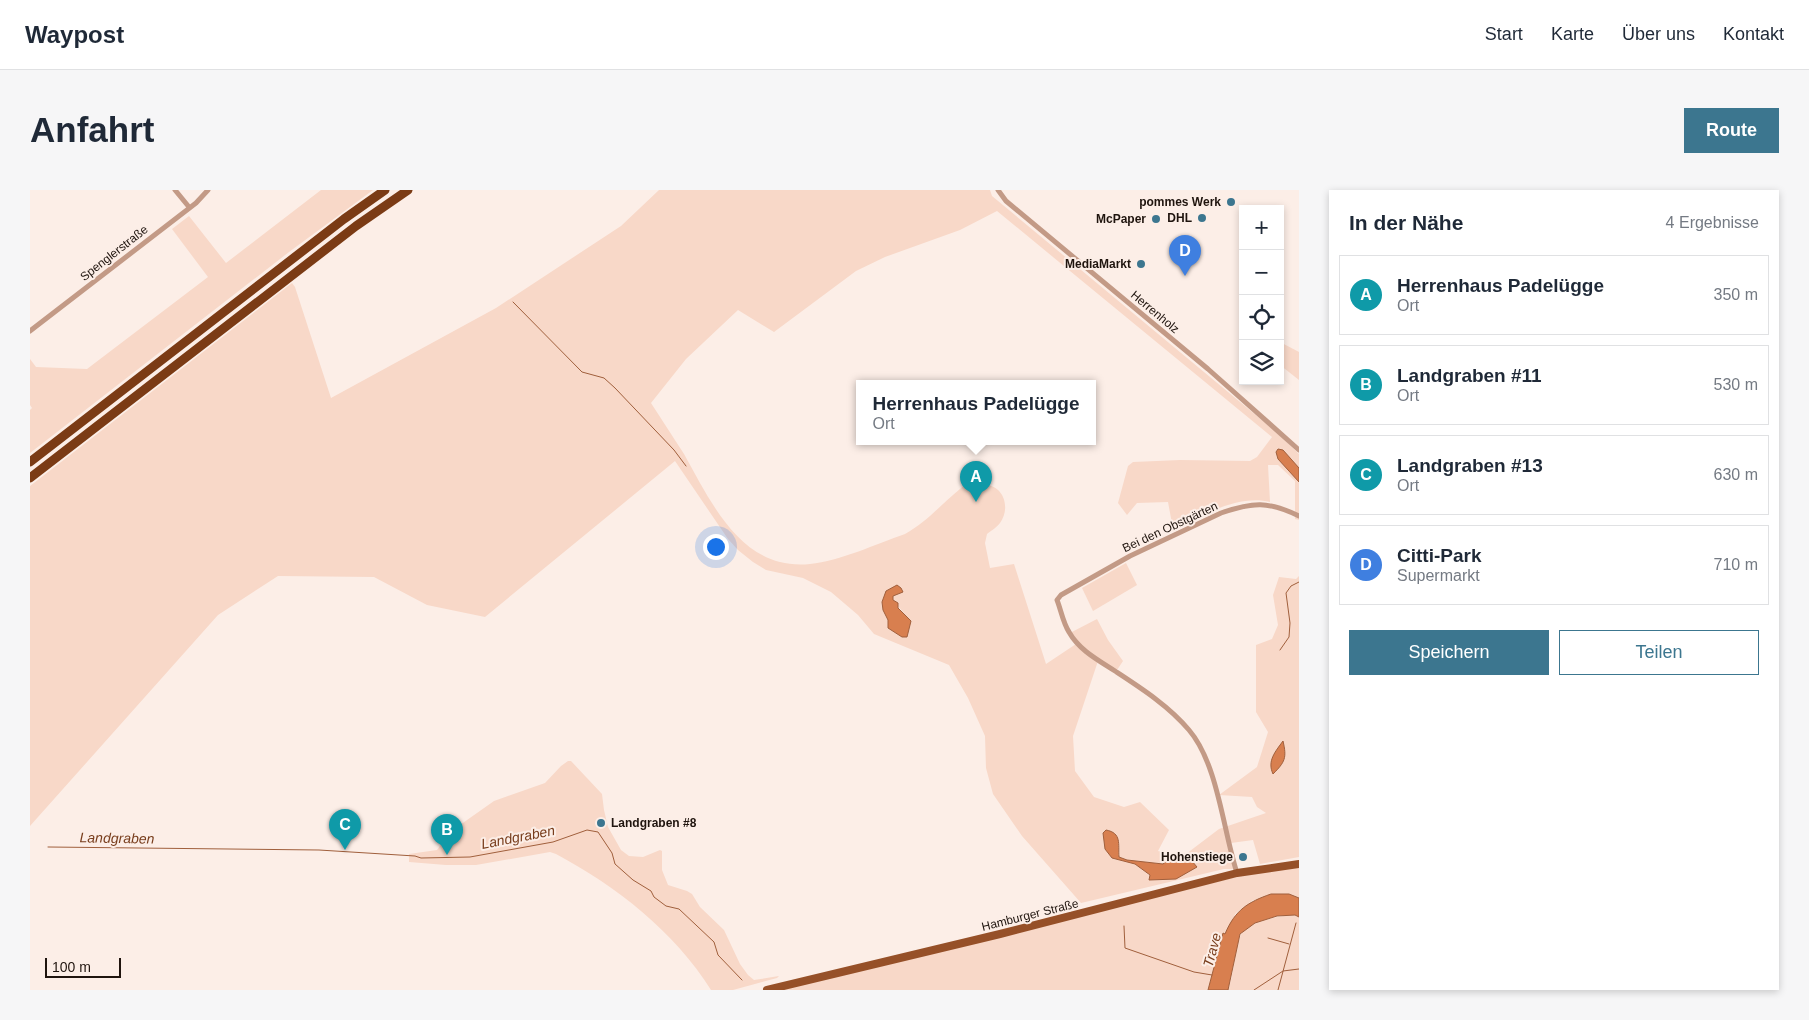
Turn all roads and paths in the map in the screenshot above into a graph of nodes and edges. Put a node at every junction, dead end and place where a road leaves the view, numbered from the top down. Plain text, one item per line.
1 (175, 190) edge
2 (208, 190) edge
3 (385, 190) edge
4 (408, 190) edge
5 (998, 190) edge
6 (189, 207) junction
7 (30, 331) edge
8 (1299, 450) edge
9 (30, 462) edge
10 (30, 478) edge
11 (1299, 516) edge
12 (1299, 864) edge
13 (1237, 874) junction
14 (767, 990) edge

1 - 6 street
2 - 6 street, Spenglerstraße
3 - 9 highway
4 - 10 highway
5 - 8 street, Herrenholz
6 - 7 street, Spenglerstraße
11 - 13 street, Bei den Obstgärten
12 - 13 main road, Hamburger Straße
13 - 14 main road, Hamburger Straße

